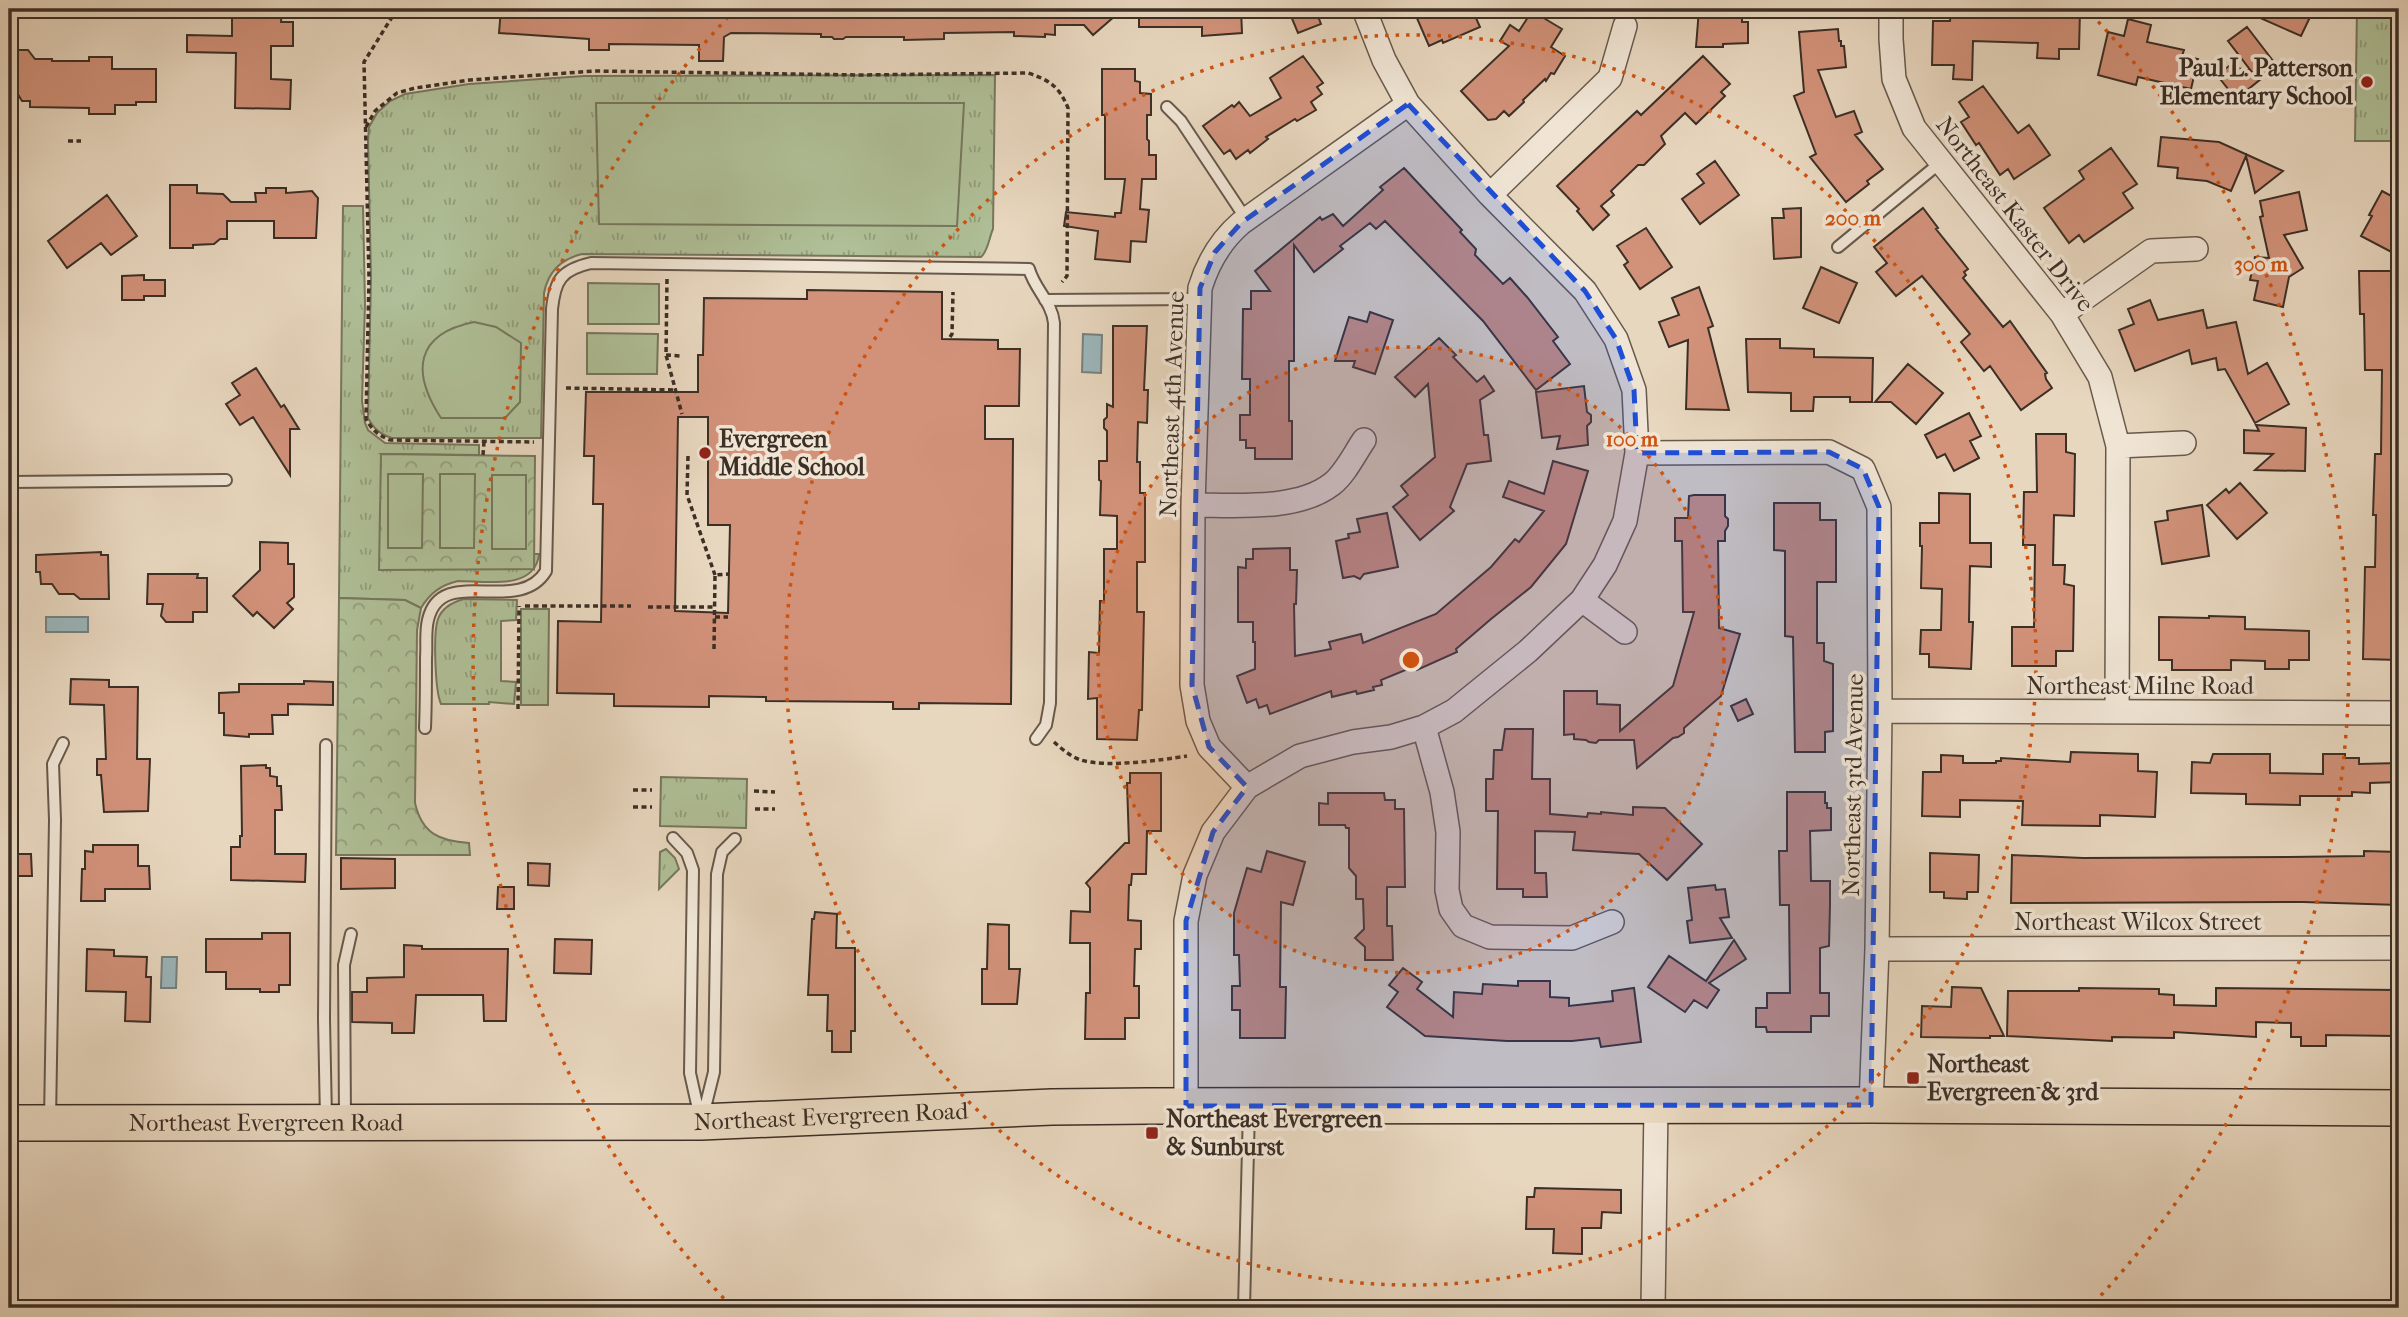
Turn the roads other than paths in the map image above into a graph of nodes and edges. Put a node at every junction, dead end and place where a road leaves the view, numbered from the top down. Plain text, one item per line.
1 (1364, 9) edge
2 (1891, 9) edge
3 (1625, 26) dead end
4 (1408, 104) junction
5 (1167, 107) dead end
6 (1941, 162) junction
7 (1490, 195) junction
8 (1246, 219) junction
9 (1838, 247) dead end
10 (2196, 249) dead end
11 (1198, 299) junction
12 (1045, 300) junction
13 (2062, 314) junction
14 (1364, 440) dead end
15 (2185, 443) dead end
16 (2119, 446) junction
17 (1637, 453) junction
18 (226, 480) dead end
19 (9, 482) edge
20 (1193, 505) junction
21 (1582, 600) junction
22 (1625, 632) dead end
23 (1880, 711) junction
24 (2117, 712) junction
25 (2399, 713) edge
26 (1424, 727) junction
27 (425, 728) dead end
28 (1036, 739) dead end
29 (63, 743) dead end
30 (326, 745) dead end
31 (1247, 786) junction
32 (673, 838) dead end
33 (735, 839) dead end
34 (1612, 922) dead end
35 (351, 934) dead end
36 (2399, 948) edge
37 (1877, 949) junction
38 (1871, 1105) junction
39 (1186, 1106) junction
40 (1249, 1106) junction
41 (1656, 1106) junction
42 (2399, 1108) edge
43 (335, 1122) junction
44 (701, 1122) junction
45 (9, 1123) edge
46 (50, 1123) junction
47 (1244, 1308) edge
48 (1653, 1308) edge

1 - 4 street
2 - 6 street, Northeast Kaster Drive
3 - 7 street
4 - 7 street
4 - 8 street, Northeast 4th Avenue
5 - 8 lane
6 - 9 lane
6 - 13 street, Northeast Kaster Drive
7 - 17 street
8 - 11 street, Northeast 4th Avenue
10 - 13 street
11 - 12 lane
11 - 20 street, Northeast 4th Avenue
12 - 27 lane
12 - 28 lane
13 - 16 street, Northeast Kaster Drive
14 - 20 street
15 - 16 street
16 - 24 street, Northeast Kaster Drive
17 - 21 street
17 - 23 street, Northeast 3rd Avenue
18 - 19 lane
20 - 31 street, Northeast 4th Avenue
21 - 22 street
21 - 26 street
23 - 24 street, Northeast Milne Road
23 - 37 street, Northeast 3rd Avenue
24 - 25 street, Northeast Milne Road
26 - 31 street
26 - 34 street
29 - 46 lane
30 - 43 lane
31 - 39 street
32 - 44 lane
33 - 44 lane
35 - 43 lane
36 - 37 street, Northeast Wilcox Street
37 - 38 street, Northeast 3rd Avenue
38 - 41 main road, Northeast Evergreen Road
38 - 42 main road, Northeast Evergreen Road
39 - 40 main road, Northeast Evergreen Road
39 - 44 main road, Northeast Evergreen Road
40 - 41 main road, Northeast Evergreen Road
40 - 47 lane
41 - 48 street
43 - 44 main road, Northeast Evergreen Road
43 - 46 main road, Northeast Evergreen Road
45 - 46 main road, Northeast Evergreen Road

